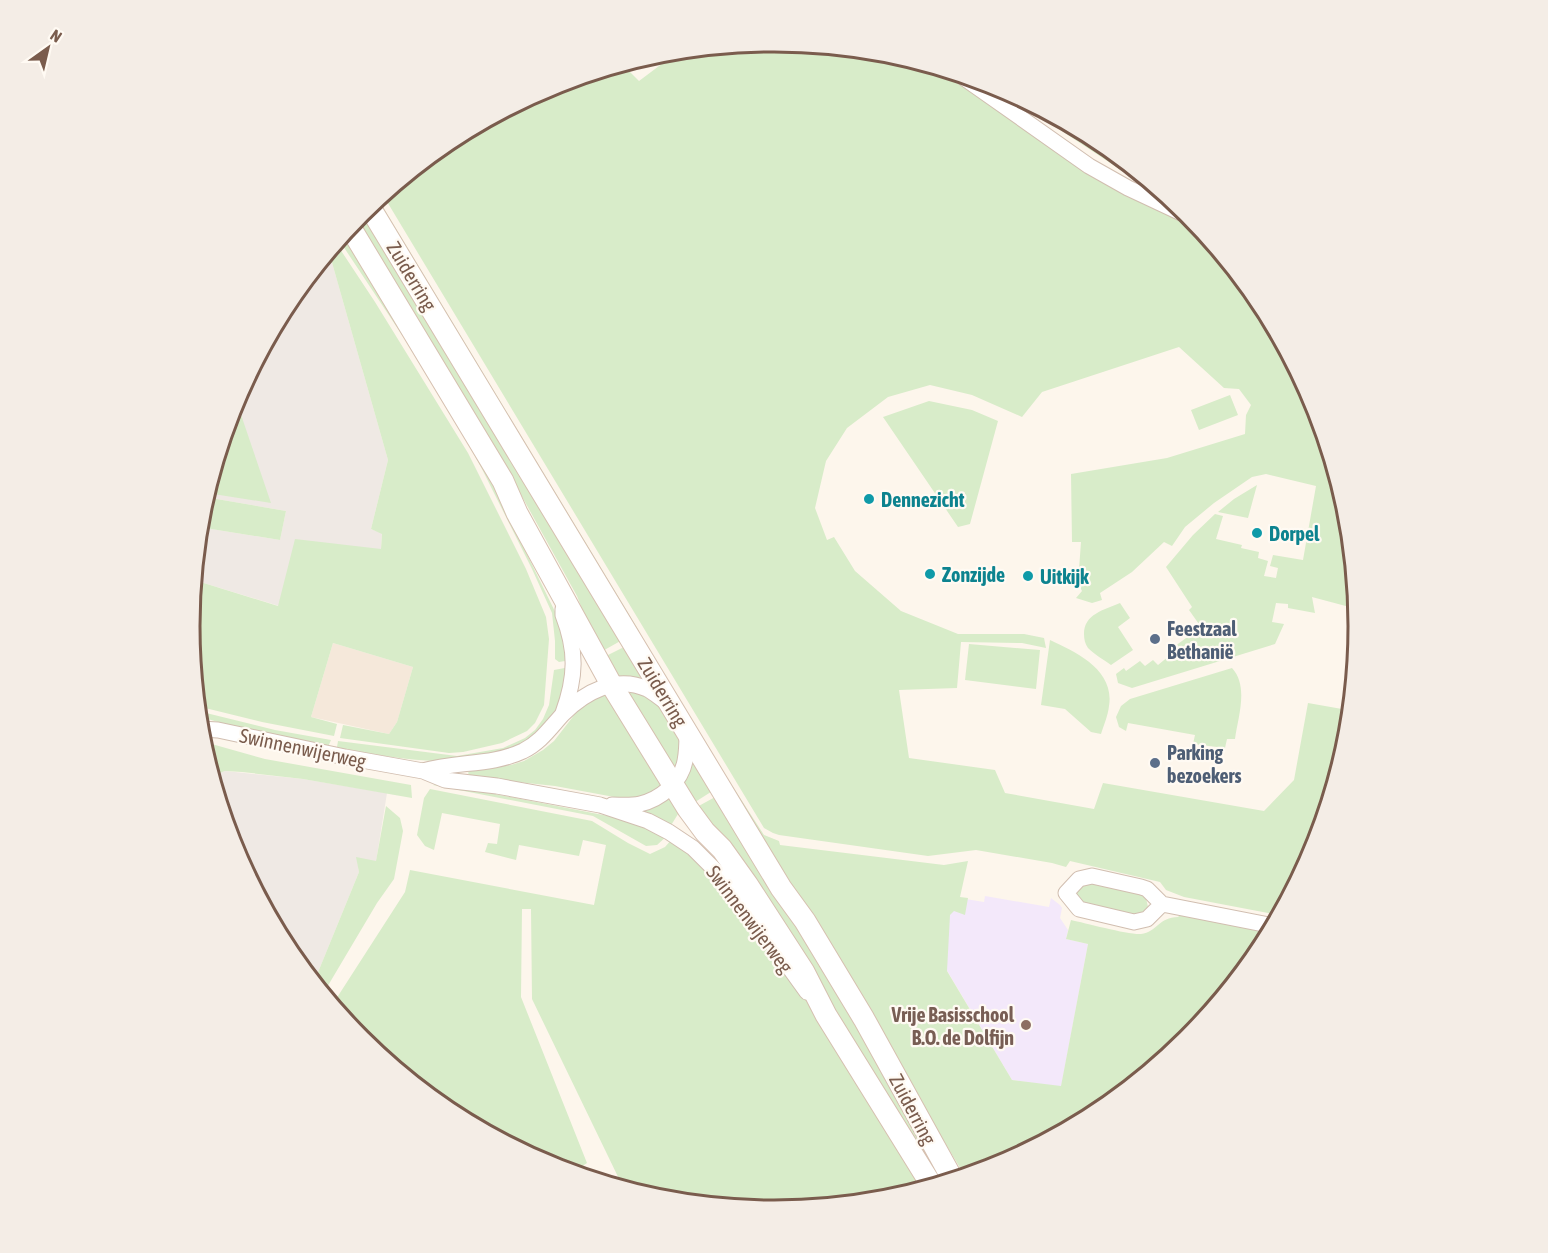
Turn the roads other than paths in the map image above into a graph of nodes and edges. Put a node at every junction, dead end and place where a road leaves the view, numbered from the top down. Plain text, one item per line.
1 (985, 93) edge
2 (1161, 204) edge
3 (374, 215) edge
4 (355, 235) edge
5 (564, 600) junction
6 (611, 684) junction
7 (670, 705) junction
8 (563, 715) junction
9 (209, 726) edge
10 (210, 730) edge
11 (218, 730) junction
12 (687, 732) junction
13 (423, 771) junction
14 (673, 785) junction
15 (600, 805) junction
16 (1162, 904) junction
17 (1264, 924) edge
18 (826, 1015) junction
19 (949, 1173) edge
20 (928, 1179) edge

1 - 2 street
3 - 7 main road, Zuiderring
4 - 5 main road, Zuiderring
5 - 6 main road, Zuiderring
5 - 8 street, Swinnenwijerweg
6 - 7 street
6 - 8 street, Swinnenwijerweg
6 - 14 main road, Zuiderring
7 - 12 main road, Zuiderring
8 - 13 street, Swinnenwijerweg
9 - 11 street, Swinnenwijerweg
10 - 11 street, Swinnenwijerweg
11 - 13 street, Swinnenwijerweg
12 - 14 street
12 - 19 main road, Zuiderring
13 - 15 street, Swinnenwijerweg
14 - 15 street, Swinnenwijerweg
14 - 18 main road, Zuiderring
15 - 18 street, Swinnenwijerweg
16 - 16 street
16 - 17 street
18 - 20 main road, Zuiderring

